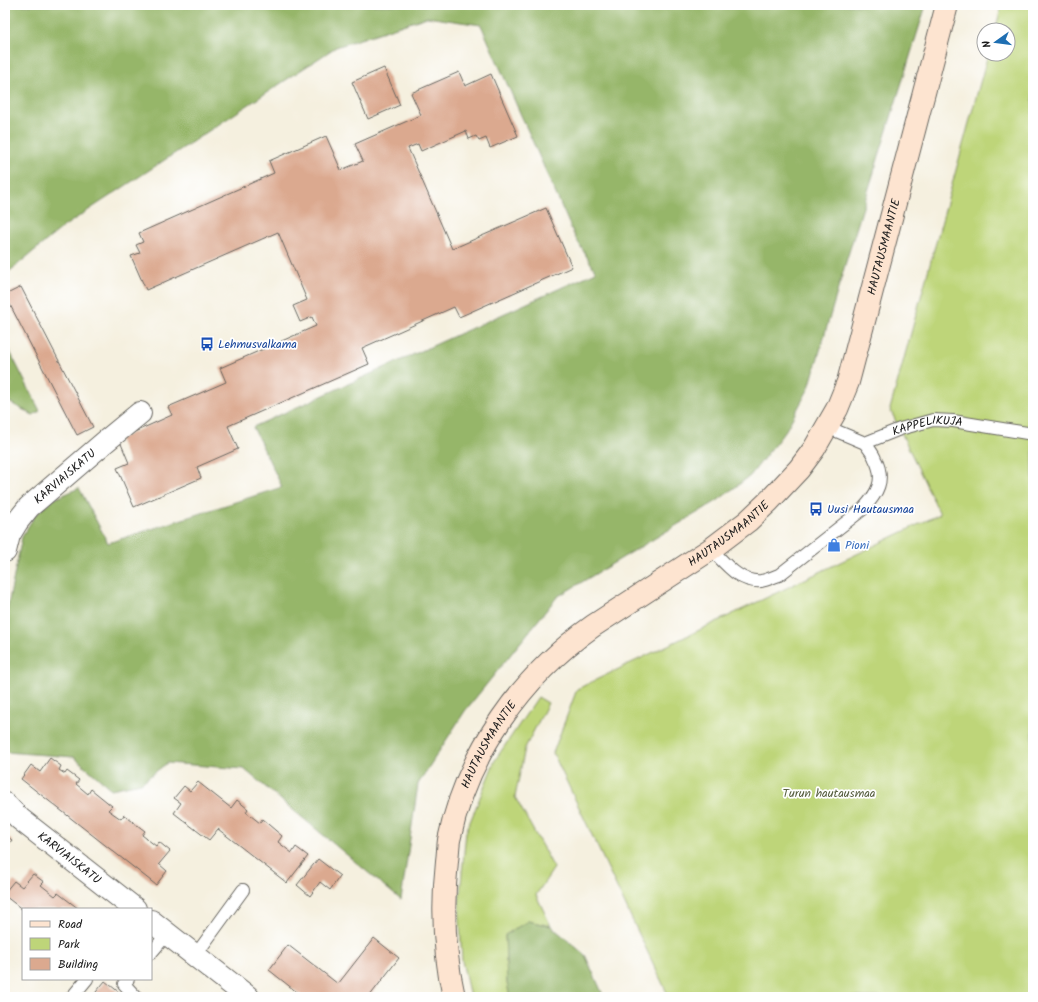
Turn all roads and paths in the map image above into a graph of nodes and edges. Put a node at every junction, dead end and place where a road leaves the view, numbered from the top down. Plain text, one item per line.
1 (947, 5) edge
2 (140, 413) dead end
3 (827, 427) junction
4 (1033, 434) edge
5 (865, 443) junction
6 (711, 549) junction
7 (5, 551) edge
8 (5, 804) edge
9 (243, 890) dead end
10 (134, 908) edge
11 (159, 928) edge
12 (152, 950) edge
13 (195, 956) junction
14 (85, 980) edge
15 (127, 980) edge
16 (72, 997) edge
17 (136, 997) edge
18 (248, 997) edge
19 (454, 997) edge

1 - 3 street, HAUTAUSMAANTIE
2 - 7 street, KARVIAISKATU
3 - 5 lane
3 - 6 street, HAUTAUSMAANTIE
4 - 5 lane, KAPPELIKUJA
5 - 6 lane
6 - 19 street, HAUTAUSMAANTIE
8 - 10 street, KARVIAISKATU
9 - 13 lane
11 - 12 lane
11 - 13 street
13 - 18 street
14 - 16 lane
15 - 17 lane

